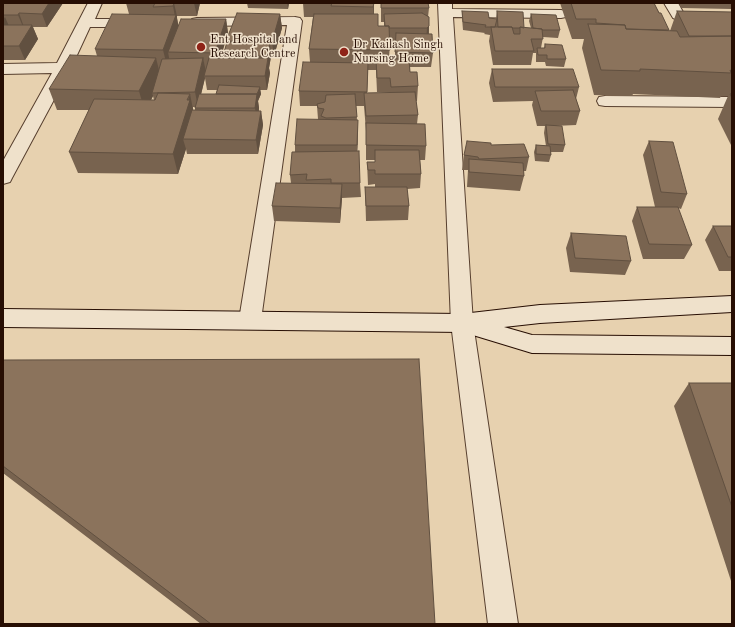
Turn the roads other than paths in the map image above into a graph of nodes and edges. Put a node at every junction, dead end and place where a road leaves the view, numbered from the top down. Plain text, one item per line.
1 (95, 3) edge
2 (670, 3) edge
3 (445, 8) edge
4 (561, 14) dead end
5 (732, 19) edge
6 (186, 22) edge
7 (155, 23) edge
8 (85, 24) junction
9 (63, 68) junction
10 (3, 69) edge
11 (605, 101) dead end
12 (732, 102) edge
13 (3, 178) edge
14 (732, 304) edge
15 (3, 318) edge
16 (250, 320) junction
17 (462, 323) junction
18 (732, 346) edge
19 (504, 624) edge

1 - 8 street
2 - 5 street
3 - 4 street
3 - 17 street
6 - 16 street
7 - 8 street
8 - 9 street
9 - 10 street
9 - 13 street
11 - 12 street
14 - 17 street
15 - 16 street
16 - 17 street
17 - 18 street
17 - 19 street

